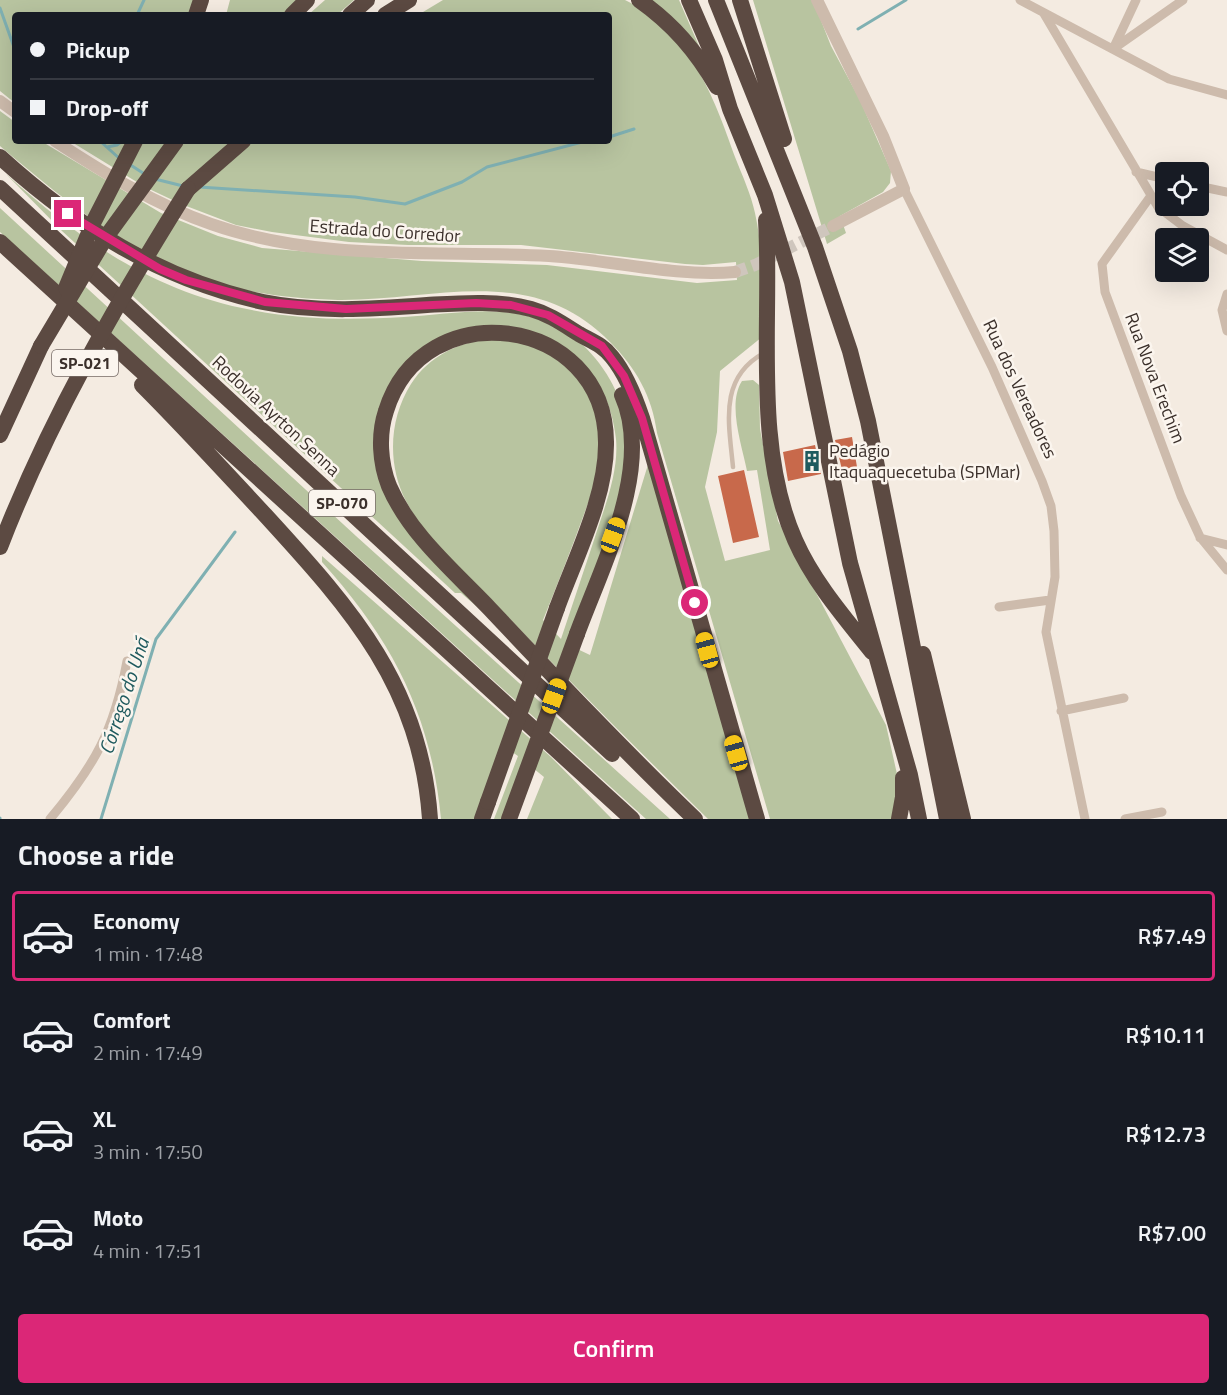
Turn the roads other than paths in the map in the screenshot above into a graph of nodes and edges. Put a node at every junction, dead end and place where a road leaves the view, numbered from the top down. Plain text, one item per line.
1 (367, 0) edge
2 (409, 0) edge
3 (639, 0) edge
4 (689, 0) edge
5 (716, 0) edge
6 (740, 0) edge
7 (817, 0) edge
8 (1020, 0) edge
9 (1136, 0) edge
10 (1183, 0) edge
11 (306, 1) edge
12 (295, 12) edge
13 (353, 12) edge
14 (390, 12) edge
15 (1043, 12) junction
16 (1113, 50) junction
17 (1227, 95) edge
18 (730, 109) junction
19 (60, 144) edge
20 (133, 144) edge
21 (174, 144) edge
22 (226, 144) edge
23 (240, 144) edge
24 (0, 157) edge
25 (1136, 172) junction
26 (1155, 176) edge
27 (0, 188) edge
28 (1209, 188) edge
29 (188, 189) junction
30 (904, 189) junction
31 (1227, 192) edge
32 (765, 195) junction
33 (1150, 197) junction
34 (833, 226) tunnel mouth
35 (0, 242) edge
36 (815, 247) junction
37 (1227, 250) edge
38 (735, 272) tunnel mouth
39 (35, 274) junction
40 (1227, 294) edge
41 (1227, 331) edge
42 (579, 333) junction
43 (41, 346) junction
44 (769, 351) junction
45 (0, 435) edge
46 (733, 467) dead end
47 (882, 488) junction
48 (1200, 537) junction
49 (1227, 545) edge
50 (0, 547) edge
51 (1227, 570) edge
52 (1050, 600) junction
53 (999, 607) dead end
54 (878, 659) junction
55 (127, 662) dead end
56 (1124, 698) dead end
57 (890, 706) junction
58 (1061, 711) junction
59 (1162, 812) dead end
60 (631, 818) edge
61 (50, 819) edge
62 (430, 819) edge
63 (482, 819) edge
64 (509, 819) edge
65 (684, 819) edge
66 (694, 819) edge
67 (757, 819) edge
68 (899, 819) edge
69 (919, 819) edge
70 (947, 819) edge
71 (963, 819) edge
72 (1085, 819) edge
73 (1125, 819) edge

1 - 13 highway
2 - 14 highway
3 - 18 highway
4 - 18 highway
5 - 36 highway
6 - 36 highway
7 - 30 street, Rua dos Vereadores
8 - 15 street
9 - 16 street
10 - 16 street
11 - 12 highway
15 - 16 street
15 - 25 street
16 - 17 street
18 - 32 highway
19 - 38 street, Estrada do Corredor
20 - 43 highway, bridge
21 - 43 highway, SP-021, bridge
22 - 29 highway, SP-021
23 - 29 highway
24 - 42 highway
25 - 26 street
25 - 33 street
27 - 65 highway, Rodovia Ayrton Senna / SP-070
28 - 31 street
29 - 50 highway, SP-021, bridge
30 - 34 street
30 - 52 street, Rua dos Vereadores
32 - 44 highway
32 - 54 highway
33 - 37 street
33 - 48 street, Rua Nova Erechim
35 - 39 highway, SP-070
36 - 47 highway
39 - 60 highway, SP-070
39 - 62 highway
40 - 41 street
42 - 64 highway, bridge
42 - 67 highway
43 - 45 highway, SP-021
44 - 46 lane
44 - 54 highway
47 - 70 highway
47 - 71 highway
48 - 49 street
48 - 51 street, Rua Nova Erechim
52 - 53 street
52 - 58 street, Rua dos Vereadores
54 - 57 highway
55 - 61 street
56 - 58 street
57 - 68 highway
57 - 69 highway
58 - 72 street, Rua dos Vereadores
59 - 73 street
63 - 66 highway, bridge

